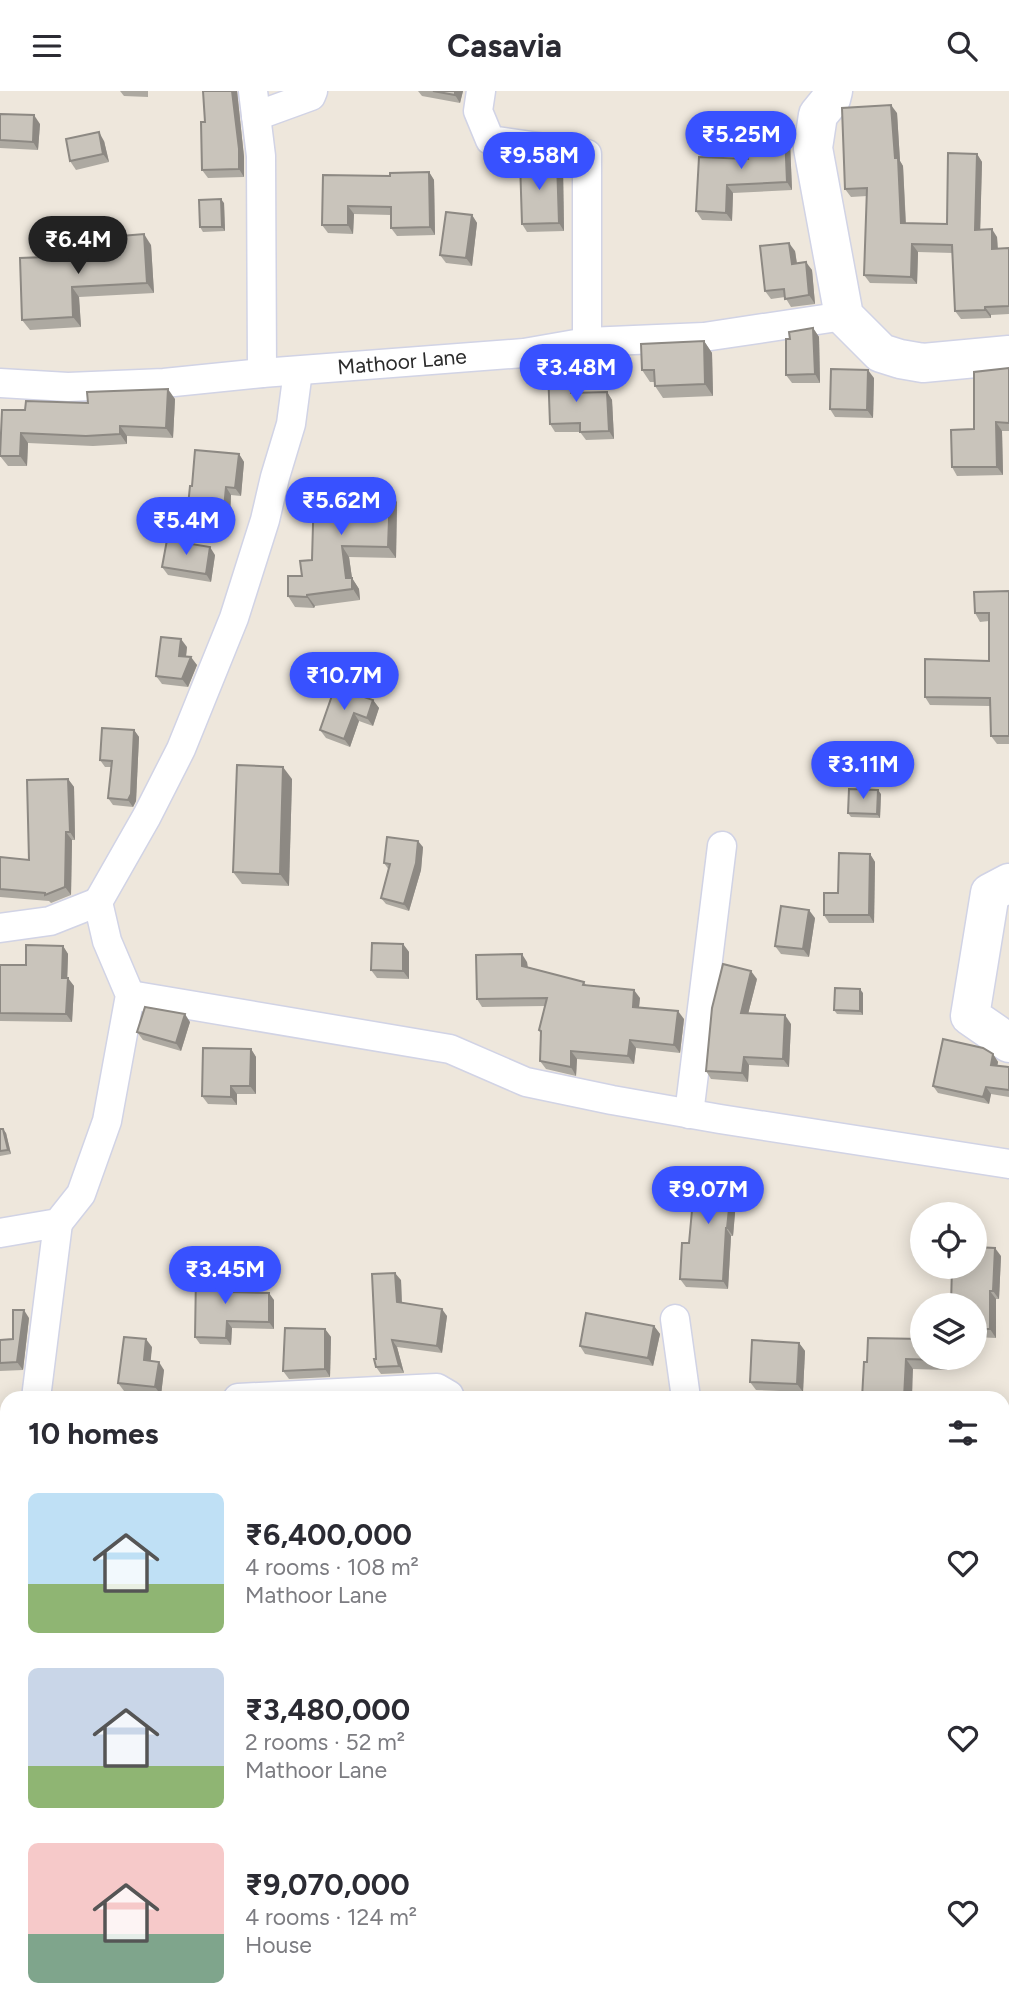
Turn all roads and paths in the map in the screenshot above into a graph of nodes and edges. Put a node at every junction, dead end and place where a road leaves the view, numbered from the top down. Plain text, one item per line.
1 (313, 91) edge
2 (481, 91) edge
3 (833, 91) edge
4 (255, 103) edge
5 (844, 316) junction
6 (587, 342) junction
7 (1009, 355) edge
8 (298, 370) junction
9 (262, 373) junction
10 (0, 383) edge
11 (722, 846) dead end
12 (1009, 883) edge
13 (98, 902) junction
14 (0, 928) edge
15 (130, 995) junction
16 (1009, 1043) edge
17 (689, 1114) junction
18 (1009, 1164) edge
19 (58, 1223) junction
20 (0, 1233) edge
21 (675, 1318) dead end
22 (37, 1391) edge
23 (386, 1391) edge
24 (442, 1391) edge
25 (685, 1391) edge

1 - 4 street
2 - 6 street
3 - 5 street
4 - 9 street
5 - 6 street, Mathoor Lane
5 - 7 street
6 - 8 street, Mathoor Lane
8 - 9 street, Mathoor Lane
8 - 13 street
9 - 10 street, Mathoor Lane
11 - 17 street
12 - 16 street
13 - 14 street
13 - 15 street
15 - 17 street
15 - 19 street
17 - 18 street
19 - 20 street
19 - 22 street
21 - 25 street
23 - 24 street

